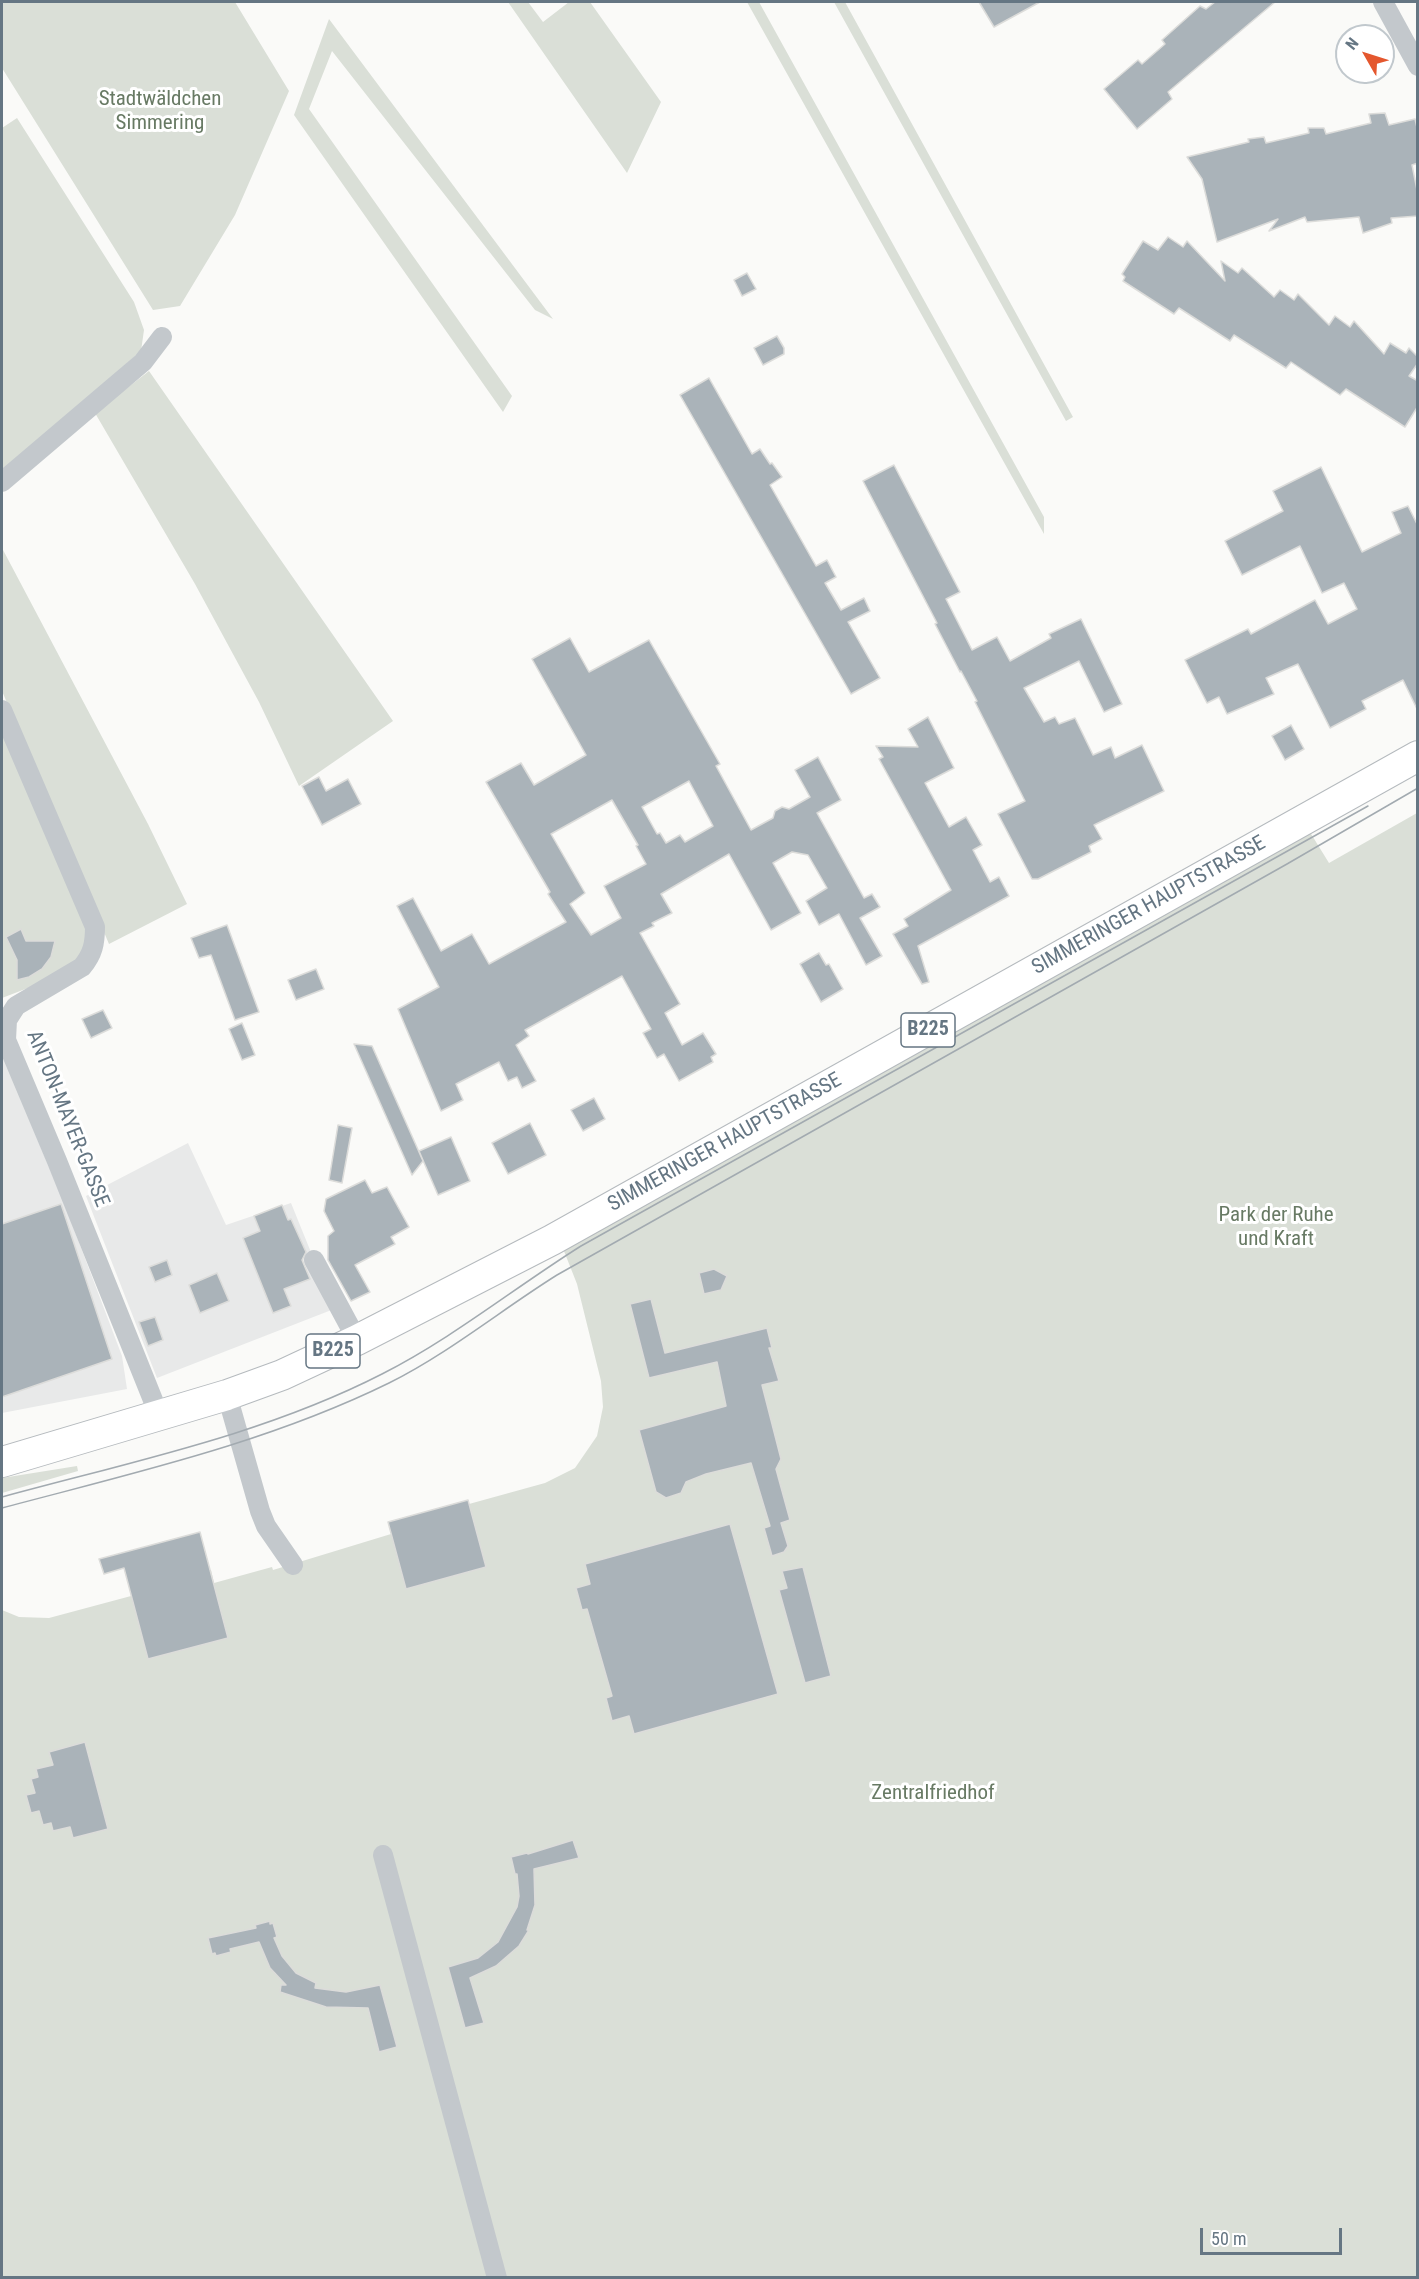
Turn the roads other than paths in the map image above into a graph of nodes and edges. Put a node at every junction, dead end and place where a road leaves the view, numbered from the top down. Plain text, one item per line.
1 (1383, 2) edge
2 (1418, 66) edge
3 (162, 337) dead end
4 (2, 482) edge
5 (2, 710) edge
6 (1418, 756) edge
7 (314, 1260) dead end
8 (357, 1340) junction
9 (227, 1395) junction
10 (159, 1415) junction
11 (2, 1462) edge
12 (293, 1565) dead end
13 (383, 1855) dead end
14 (497, 2277) edge

1 - 2 street
3 - 4 street
5 - 10 street, ANTON-MAYER-GASSE
6 - 8 main road, SIMMERINGER HAUPTSTRASSE / B225
7 - 8 street
8 - 9 main road, SIMMERINGER HAUPTSTRASSE / B225
9 - 10 main road, SIMMERINGER HAUPTSTRASSE / B225
9 - 12 street
10 - 11 main road, SIMMERINGER HAUPTSTRASSE / B225
13 - 14 street

